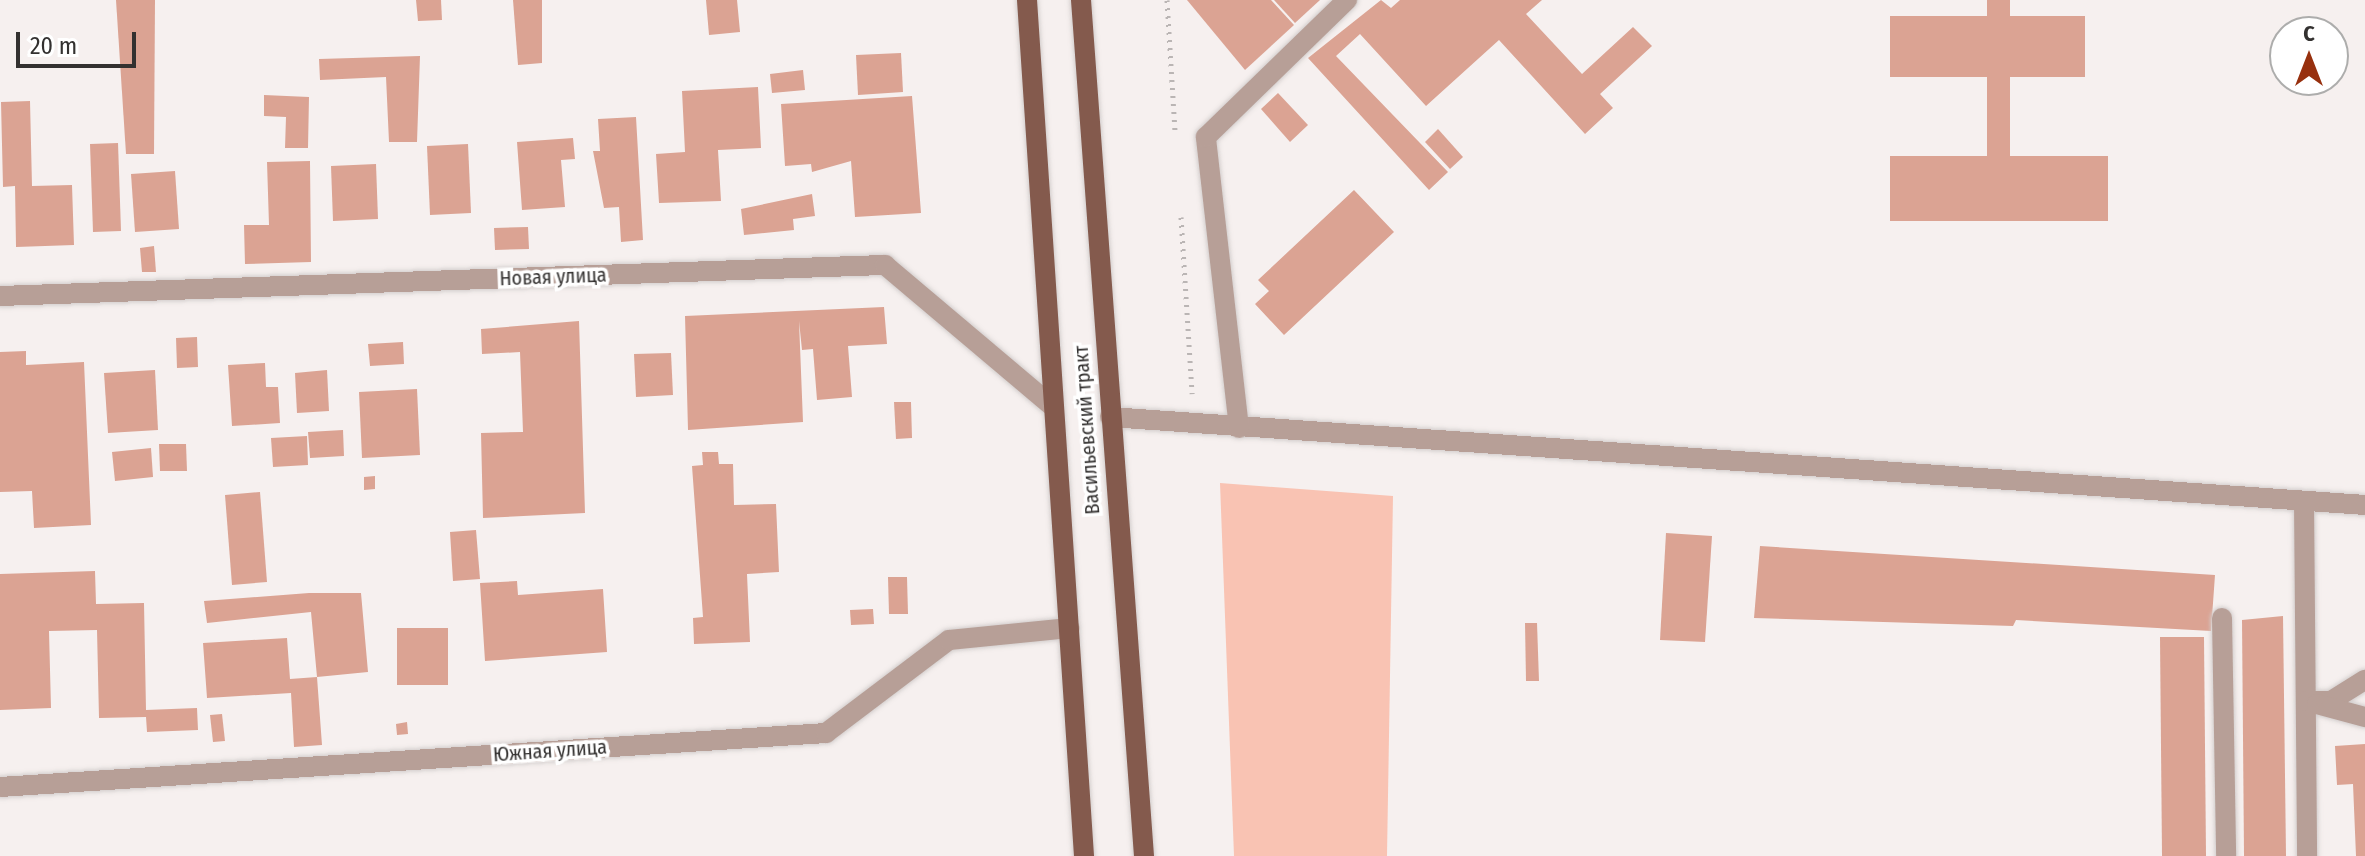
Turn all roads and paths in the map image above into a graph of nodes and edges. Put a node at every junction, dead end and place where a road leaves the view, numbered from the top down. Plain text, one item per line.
1 (1027, 0) edge
2 (1081, 0) edge
3 (1347, 0) edge
4 (0, 296) edge
5 (1053, 407) junction
6 (1110, 417) junction
7 (1239, 428) junction
8 (2304, 501) junction
9 (2365, 505) edge
10 (2222, 618) dead end
11 (1069, 628) junction
12 (2365, 680) edge
13 (2306, 701) junction
14 (2365, 717) edge
15 (0, 787) edge
16 (1084, 856) edge
17 (1144, 856) edge
18 (2226, 856) edge
19 (2307, 856) edge

1 - 5 main road, Васильевский тракт
2 - 6 main road, Васильевский тракт
3 - 7 street
4 - 5 street, Новая улица
5 - 11 main road, Васильевский тракт
6 - 7 street
6 - 17 main road, Васильевский тракт
7 - 8 street
8 - 9 street
8 - 13 street
10 - 18 street
11 - 15 street, Южная улица
11 - 16 main road, Васильевский тракт
12 - 13 street
13 - 14 street
13 - 19 street

